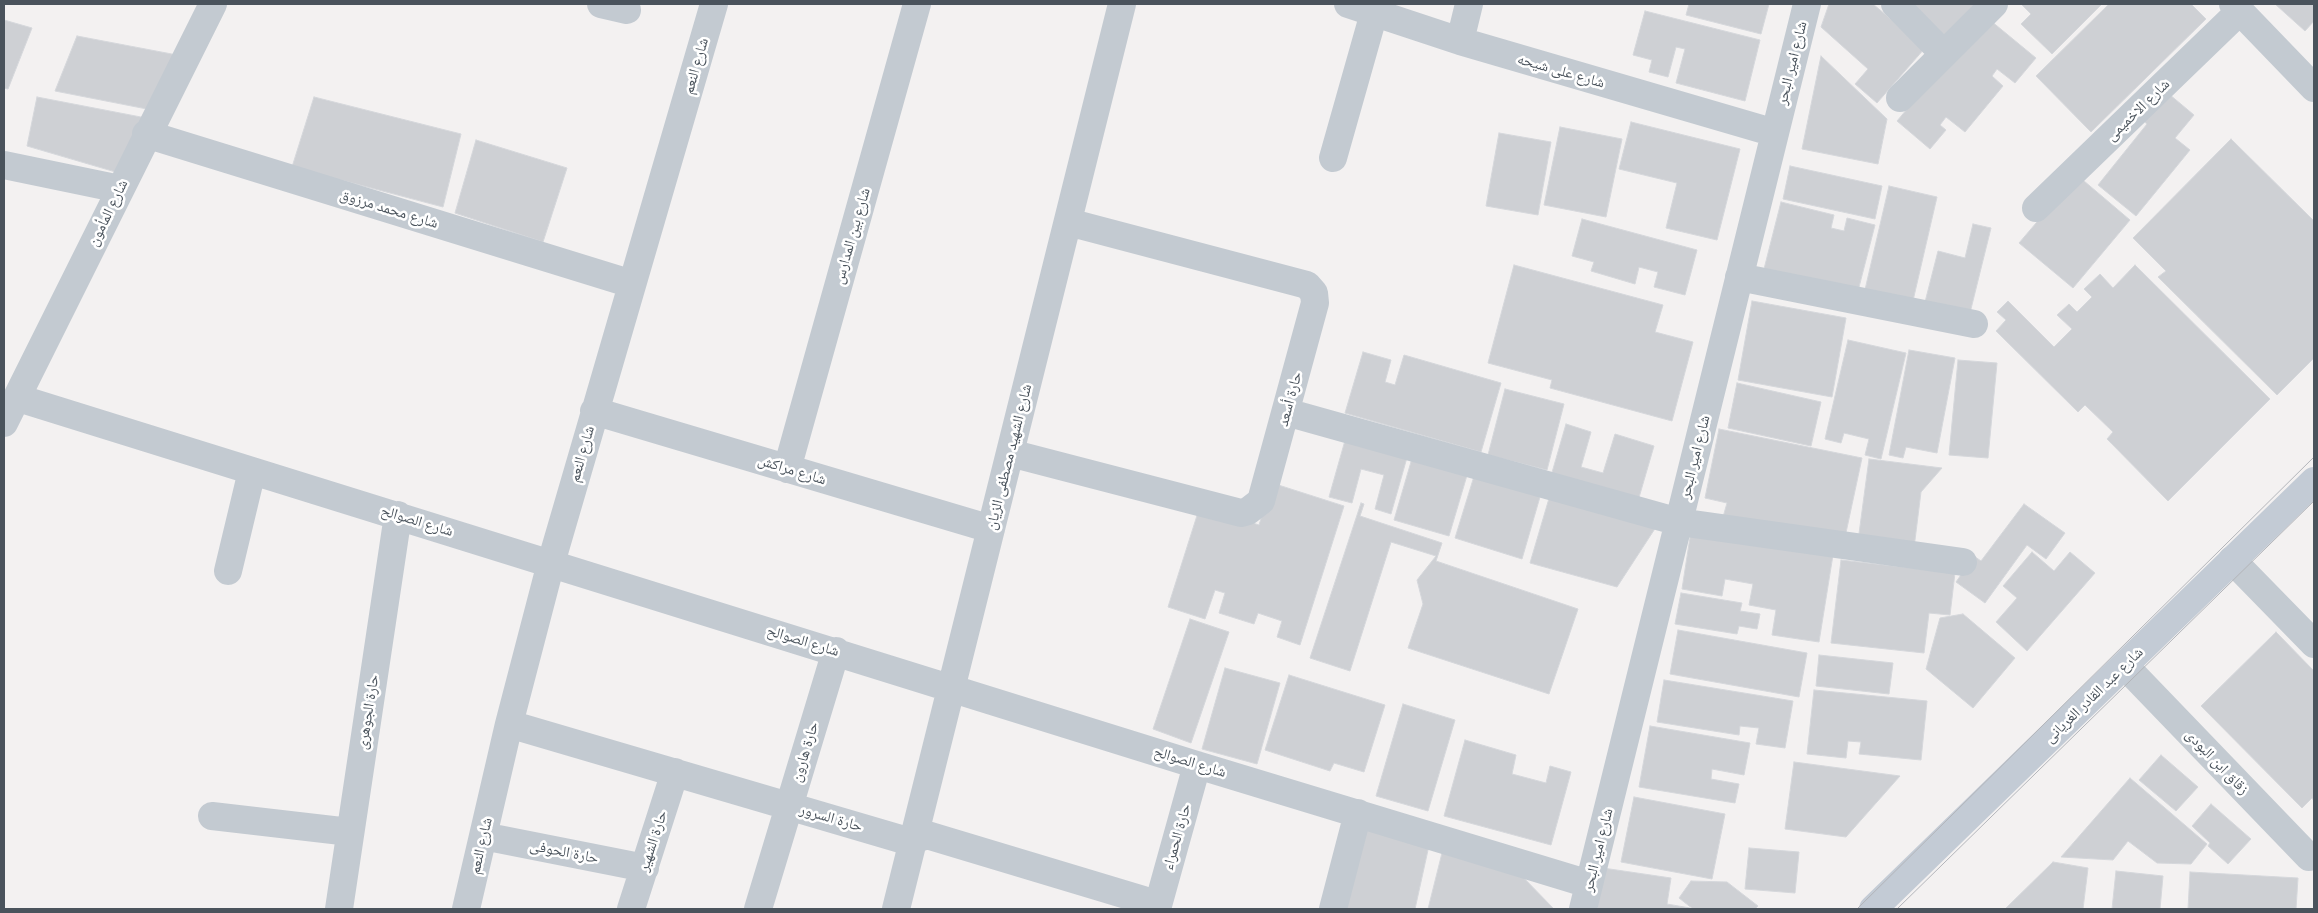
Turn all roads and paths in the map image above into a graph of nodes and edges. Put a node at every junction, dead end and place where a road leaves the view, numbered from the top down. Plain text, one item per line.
1 (212, 4) edge
2 (714, 4) edge
3 (917, 4) edge
4 (1122, 4) edge
5 (1348, 4) edge
6 (1469, 4) edge
7 (1806, 4) edge
8 (1895, 4) edge
9 (1994, 4) edge
10 (2237, 7) edge
11 (1374, 12) junction
12 (1460, 41) junction
13 (1944, 54) junction
14 (2314, 88) edge
15 (1900, 98) dead end
16 (1775, 133) junction
17 (146, 134) junction
18 (1333, 158) dead end
19 (4, 165) edge
20 (120, 189) junction
21 (2036, 208) dead end
22 (1068, 222) junction
23 (1739, 277) junction
24 (632, 284) junction
25 (1974, 324) dead end
26 (18, 398) junction
27 (594, 411) junction
28 (1286, 412) junction
29 (4, 423) edge
30 (1010, 453) junction
31 (787, 469) junction
32 (252, 471) junction
33 (2314, 481) edge
34 (398, 515) junction
35 (1679, 522) junction
36 (991, 529) junction
37 (2232, 560) junction
38 (1963, 562) dead end
39 (551, 563) junction
40 (228, 571) dead end
41 (2314, 644) edge
42 (836, 651) junction
43 (2125, 666) junction
44 (952, 687) junction
45 (509, 724) junction
46 (1197, 765) junction
47 (675, 772) junction
48 (789, 806) junction
49 (1358, 813) junction
50 (212, 816) dead end
51 (350, 832) junction
52 (483, 836) junction
53 (913, 840) junction
54 (2309, 857) dead end
55 (644, 868) junction
56 (1586, 897) edge
57 (339, 909) edge
58 (466, 909) edge
59 (631, 909) edge
60 (758, 909) edge
61 (896, 909) edge
62 (1147, 909) edge
63 (1157, 909) edge
64 (1333, 909) edge
65 (1874, 909) edge

1 - 17 street, شارع المأمون
2 - 24 street, شارع النعم
3 - 31 street, شارع بين المدارس
4 - 22 street, شارع الشهيد مصطفى الزيان
5 - 11 street, شارع على شيحه
6 - 12 street
7 - 16 street, شارع امير البحر
8 - 13 street
9 - 13 street
10 - 14 street
10 - 21 street, شارع الاخميمى
11 - 12 street, شارع على شيحه
11 - 18 street
12 - 16 street, شارع على شيحه
13 - 15 street
16 - 23 street, شارع امير البحر
17 - 20 street, شارع المأمون
17 - 24 street, شارع محمد مرزوق
19 - 20 street
20 - 26 street, شارع المأمون
22 - 28 street, حارة أسعد
22 - 30 street, شارع الشهيد مصطفى الزيان
23 - 25 street
23 - 35 street, شارع امير البحر
24 - 27 street, شارع النعم
26 - 29 street, شارع المأمون
26 - 32 street, شارع الصوالح
27 - 31 street, شارع مراكش
27 - 39 street, شارع النعم
28 - 30 street, حارة أسعد
28 - 35 street
30 - 36 street, شارع الشهيد مصطفى الزيان
31 - 36 street, شارع مراكش
32 - 34 street, شارع الصوالح
32 - 40 street
33 - 37 main road, شارع عبد القادر الغريانى
34 - 39 street, شارع الصوالح
34 - 51 street, حارة الجوهرى
35 - 38 street
35 - 56 street, شارع امير البحر
36 - 44 street, شارع الشهيد مصطفى الزيان
37 - 41 street
37 - 43 main road, شارع عبد القادر الغريانى
39 - 42 street, شارع الصوالح
39 - 45 street, شارع النعم
42 - 44 street, شارع الصوالح
42 - 48 street, حارة هارون
43 - 54 street, زقاق ابن البودى
43 - 65 main road, شارع عبد القادر الغريانى
44 - 46 street, شارع الصوالح
44 - 53 street, شارع الشهيد مصطفى الزيان
45 - 47 street, حارة السرور
45 - 52 street, شارع النعم
46 - 49 street, شارع الصوالح
46 - 63 street, حارة الحمراء
47 - 48 street, حارة السرور
47 - 55 street, حارة الشهير
48 - 53 street, حارة السرور
48 - 60 street, حارة هارون
49 - 56 street, شارع الصوالح
49 - 64 street
50 - 51 street
51 - 57 street, حارة الجوهرى
52 - 55 street, حارة الحوفى
52 - 58 street, شارع النعم
53 - 61 street, شارع الشهيد مصطفى الزيان
53 - 62 street, حارة السرور
55 - 59 street, حارة الشهير

